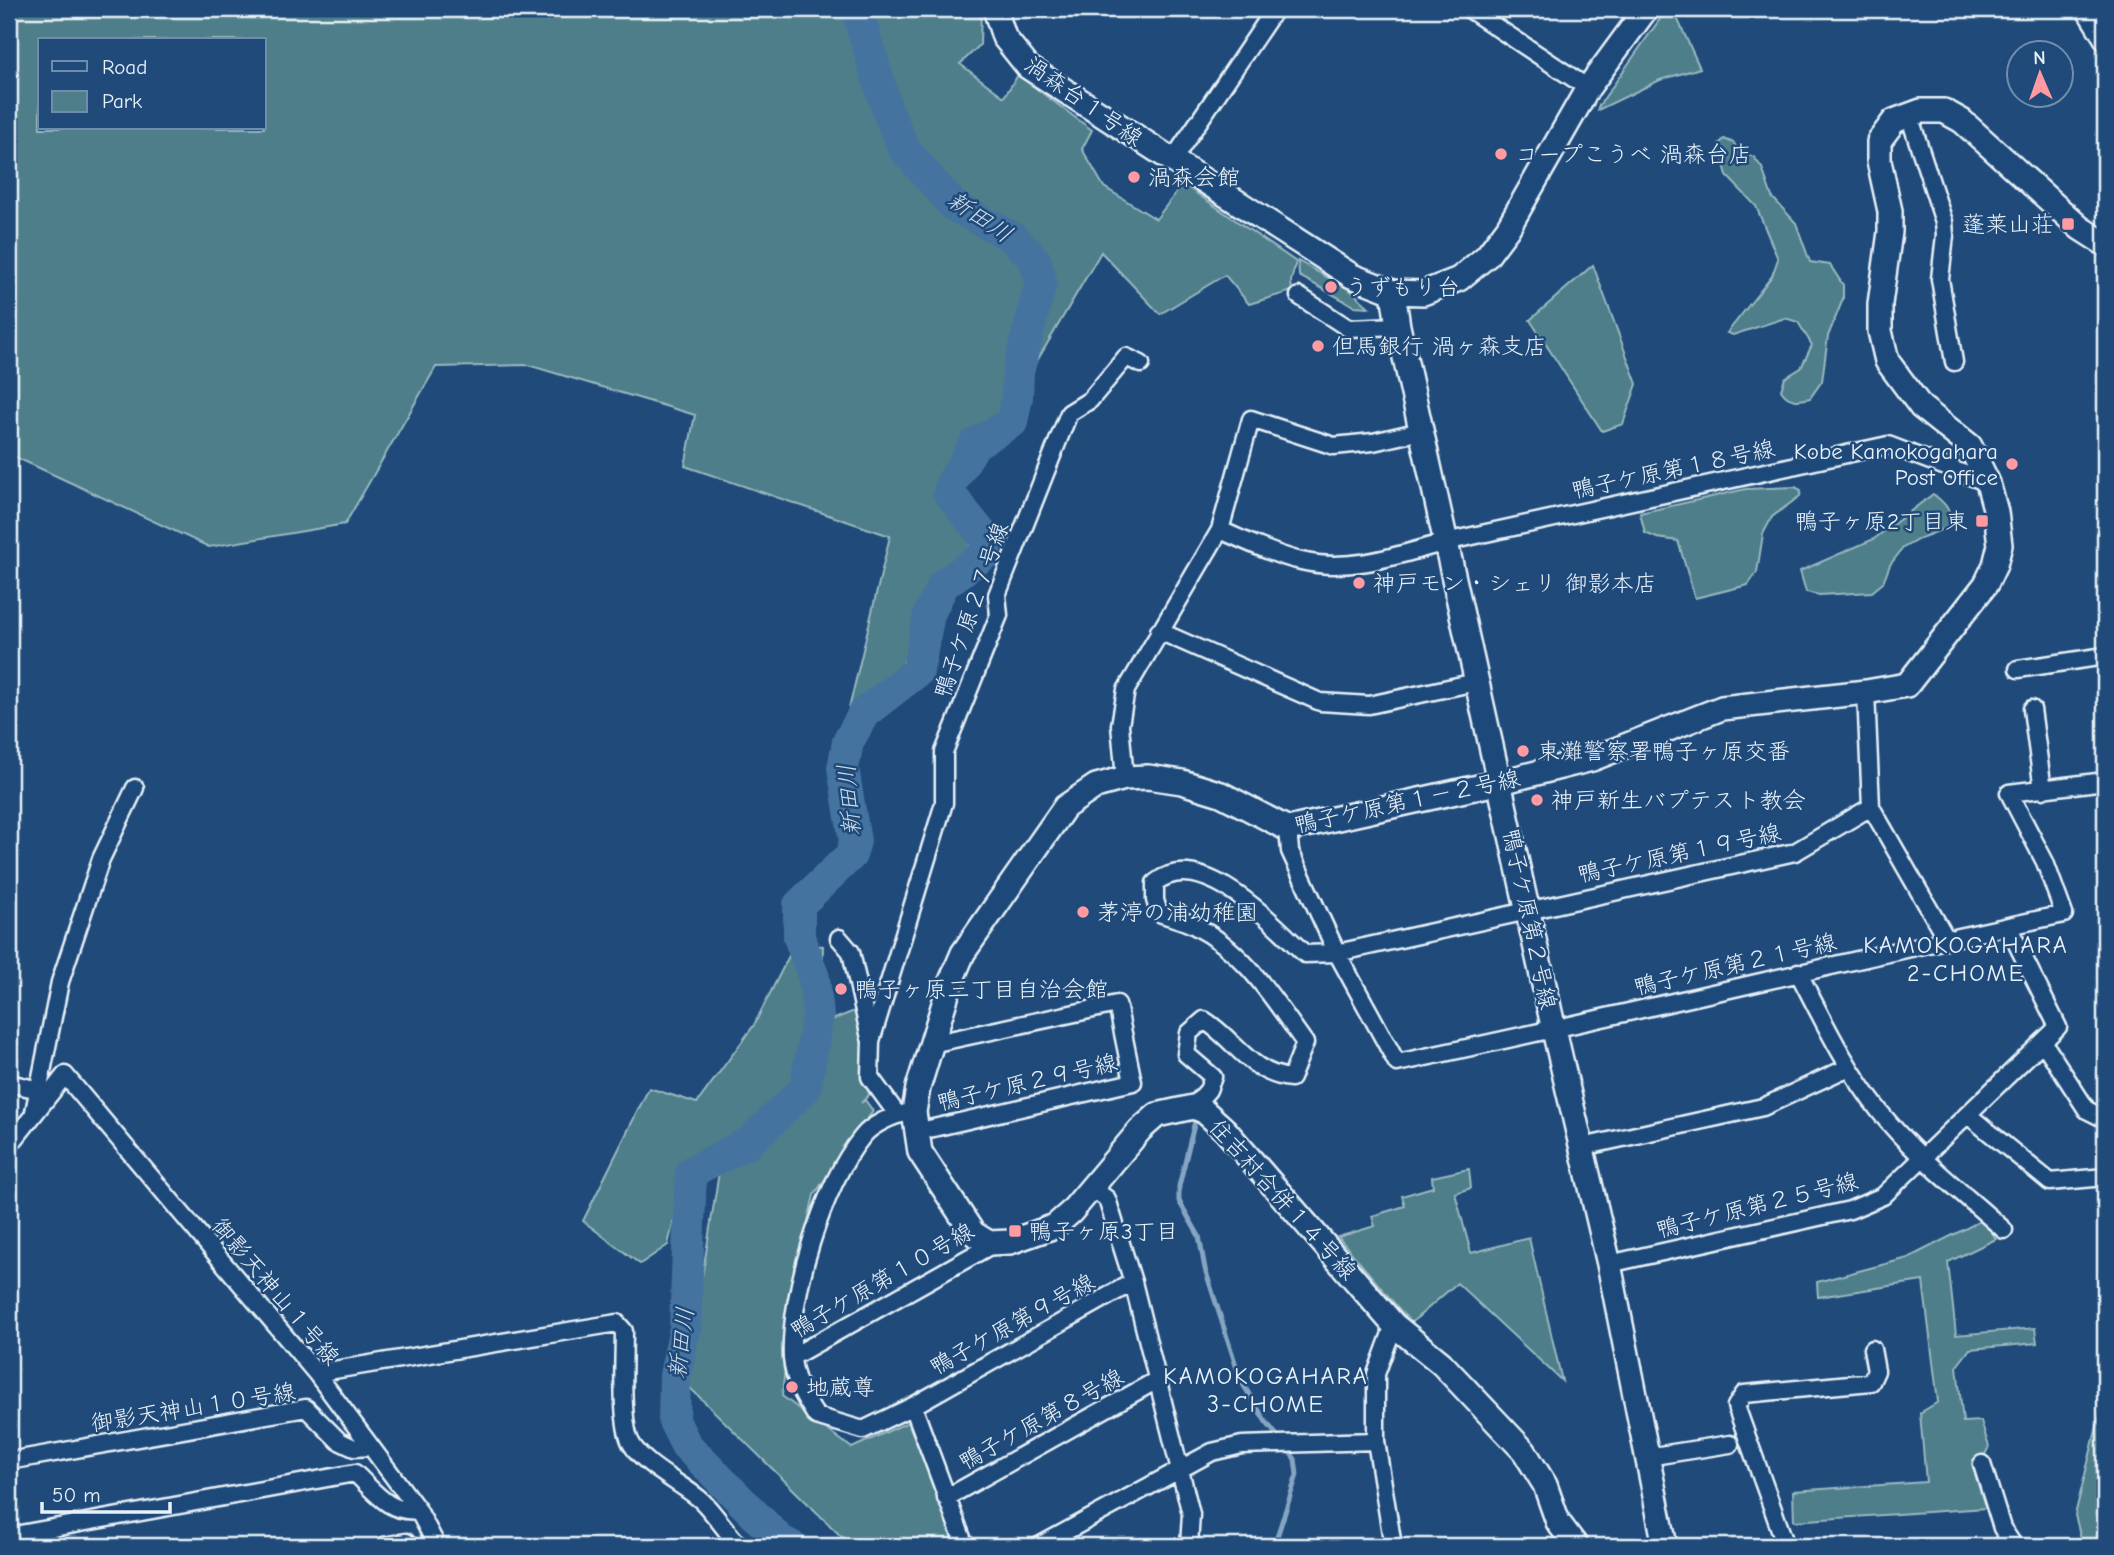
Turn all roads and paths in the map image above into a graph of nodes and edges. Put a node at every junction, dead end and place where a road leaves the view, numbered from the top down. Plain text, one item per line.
1 (995, 9) edge
2 (1275, 9) edge
3 (1469, 9) edge
4 (1646, 9) edge
5 (2084, 9) edge
6 (2105, 43) edge
7 (1588, 88) junction
8 (1909, 115) junction
9 (1172, 161) junction
10 (2105, 244) edge
11 (1393, 292) junction
12 (1299, 296) dead end
13 (1398, 326) junction
14 (1954, 362) dead end
15 (1141, 363) dead end
16 (1421, 431) junction
17 (1988, 483) junction
18 (1220, 530) junction
19 (1445, 542) junction
20 (1159, 631) junction
21 (2105, 656) edge
22 (2018, 669) dead end
23 (1476, 682) junction
24 (1866, 692) junction
25 (2032, 709) dead end
26 (1125, 778) junction
27 (2105, 781) edge
28 (1501, 782) junction
29 (135, 788) dead end
30 (2043, 790) junction
31 (1871, 807) junction
32 (1288, 829) junction
33 (1528, 909) junction
34 (2008, 926) junction
35 (839, 938) dead end
36 (1947, 940) junction
37 (1337, 953) junction
38 (1798, 972) junction
39 (1554, 1030) junction
40 (870, 1041) junction
41 (2043, 1042) junction
42 (931, 1044) junction
43 (1849, 1068) junction
44 (9, 1083) edge
45 (39, 1090) junction
46 (1193, 1107) junction
47 (34, 1113) junction
48 (1968, 1115) junction
49 (909, 1119) junction
50 (2105, 1119) edge
51 (9, 1146) edge
52 (1582, 1147) junction
53 (1923, 1159) junction
54 (2105, 1177) edge
55 (1092, 1188) junction
56 (2004, 1230) dead end
57 (995, 1243) junction
58 (1609, 1264) junction
59 (1133, 1282) junction
60 (1394, 1325) junction
61 (1872, 1349) dead end
62 (792, 1357) junction
63 (316, 1373) junction
64 (1157, 1380) junction
65 (913, 1406) junction
66 (1376, 1441) junction
67 (1730, 1444) dead end
68 (371, 1447) junction
69 (1647, 1457) junction
70 (9, 1461) edge
71 (1982, 1464) dead end
72 (1181, 1468) junction
73 (946, 1498) junction
74 (418, 1510) junction
75 (9, 1536) edge
76 (383, 1546) edge
77 (409, 1546) edge
78 (438, 1546) edge
79 (740, 1546) edge
80 (965, 1546) edge
81 (1039, 1546) edge
82 (1189, 1546) edge
83 (1393, 1546) edge
84 (1576, 1546) edge
85 (1665, 1546) edge
86 (1786, 1546) edge
87 (2014, 1546) edge

1 - 9 street, 渦森台１号線
2 - 9 street
3 - 7 street
4 - 7 street, 渦森台１号線
5 - 6 street
7 - 11 street, 渦森台１号線
8 - 10 street
8 - 14 street
8 - 17 street, 鴨子ケ原第１－２号線
9 - 11 street, 渦森台１号線
11 - 13 street, 鴨子ケ原第２号線
12 - 13 street
13 - 16 street, 鴨子ケ原第２号線
15 - 40 street, 鴨子ケ原２７号線
16 - 18 street
16 - 19 street, 鴨子ケ原第２号線
17 - 19 street, 鴨子ケ原第１８号線
17 - 24 street, 鴨子ケ原第１－２号線
18 - 19 street, 鴨子ケ原第１８号線
18 - 20 street
19 - 23 street, 鴨子ケ原第２号線
20 - 23 street
20 - 26 street
21 - 22 street
23 - 28 street, 鴨子ケ原第２号線
24 - 28 street, 鴨子ケ原第１－２号線
24 - 31 street
25 - 30 street
26 - 32 street, 鴨子ケ原第１－２号線
26 - 42 street, 鴨子ケ原第１－２号線
27 - 30 street
28 - 32 street, 鴨子ケ原第１－２号線
28 - 33 street, 鴨子ケ原第２号線
29 - 45 street
30 - 34 street, 鴨子ケ原第２１号線
31 - 33 street, 鴨子ケ原第１９号線
31 - 36 street
32 - 37 street
33 - 37 street, 鴨子ケ原第１９号線
33 - 39 street, 鴨子ケ原第２号線
34 - 36 street, 鴨子ケ原第２１号線
34 - 41 street, 鴨子ケ原第２５号線
35 - 40 street
36 - 38 street, 鴨子ケ原第２１号線
37 - 39 street, 鴨子ケ原第２１号線
37 - 46 street, 鴨子ケ原第１９号線
38 - 39 street, 鴨子ケ原第２１号線
38 - 43 street
39 - 52 street, 鴨子ケ原第２号線
40 - 49 street, 鴨子ケ原２７号線
41 - 48 street, 鴨子ケ原第２５号線
41 - 50 street
42 - 49 street, 鴨子ケ原第１－２号線
42 - 49 street, 鴨子ケ原２９号線
43 - 52 street
43 - 53 street
44 - 45 street
45 - 47 street
46 - 55 street, 住吉村合併１４号線
46 - 60 street, 住吉村合併１４号線
47 - 51 street
47 - 63 street, 御影天神山１号線
48 - 53 street, 鴨子ケ原第２５号線
48 - 54 street
49 - 57 street
49 - 62 street, 鴨子ケ原第９号線
52 - 58 street, 鴨子ケ原第２号線
53 - 56 street
53 - 58 street, 鴨子ケ原第２５号線
55 - 57 street, 住吉村合併１４号線
55 - 59 street
57 - 62 street, 鴨子ケ原第１０号線
58 - 69 street, 鴨子ケ原第２号線
59 - 64 street
59 - 65 street, 鴨子ケ原第９号線
60 - 66 street
60 - 84 street, 住吉村合併１４号線
61 - 86 street
62 - 65 street, 鴨子ケ原第９号線
63 - 68 street, 御影天神山１号線
63 - 79 street
64 - 72 street
64 - 73 street, 鴨子ケ原第８号線
65 - 73 street
66 - 72 street
66 - 83 street
67 - 69 street
68 - 70 street, 御影天神山１０号線
68 - 74 street, 御影天神山１号線
69 - 85 street, 鴨子ケ原第２号線
71 - 87 street
72 - 81 street
72 - 82 street
73 - 80 street
74 - 75 street
74 - 78 street, 御影天神山１号線
76 - 77 street

